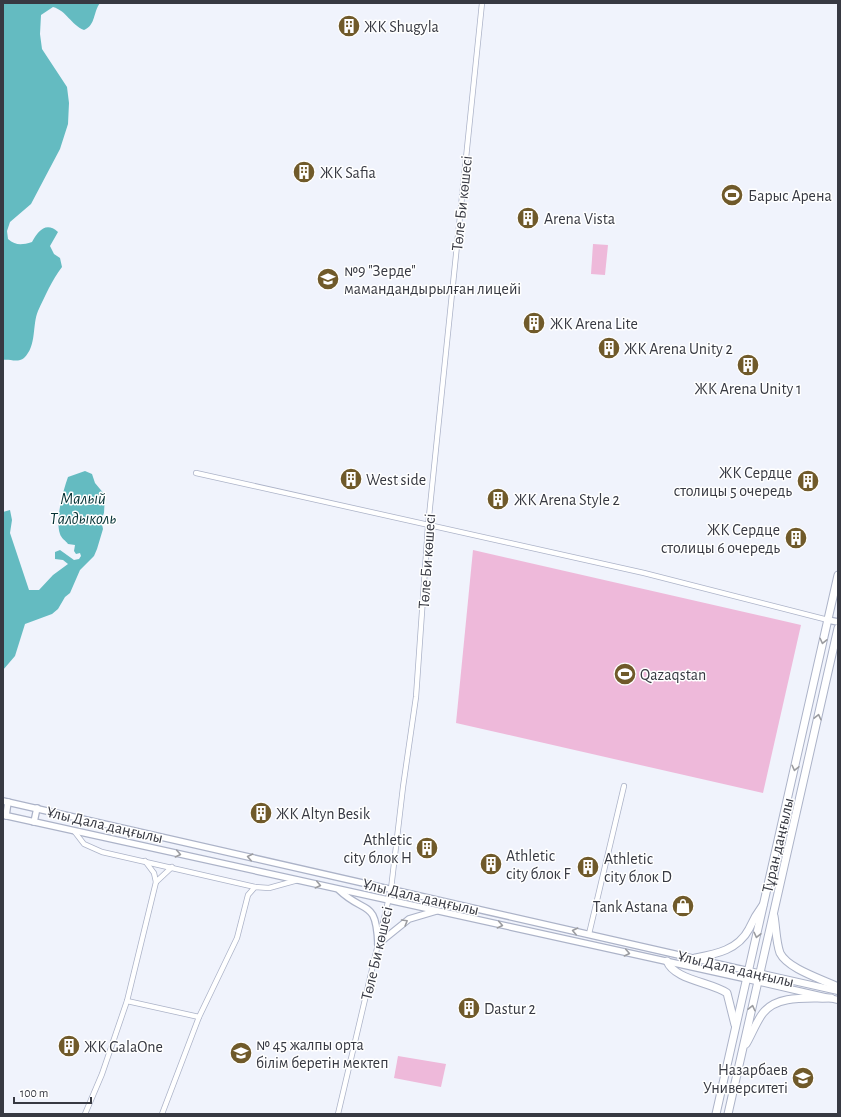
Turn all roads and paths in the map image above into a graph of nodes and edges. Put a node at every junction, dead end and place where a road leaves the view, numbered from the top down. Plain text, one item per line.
1 (482, 3) edge
2 (196, 473) dead end
3 (428, 526) junction
4 (838, 575) edge
5 (828, 620) junction
6 (838, 622) edge
7 (838, 628) edge
8 (838, 655) edge
9 (830, 666) junction
10 (624, 786) dead end
11 (6, 801) edge
12 (37, 808) junction
13 (5, 816) edge
14 (34, 822) junction
15 (74, 831) junction
16 (145, 861) junction
17 (172, 867) junction
18 (298, 880) junction
19 (156, 882) junction
20 (255, 887) junction
21 (391, 889) junction
22 (339, 890) junction
23 (389, 900) junction
24 (764, 903) junction
25 (438, 911) junction
26 (774, 911) junction
27 (589, 934) junction
28 (378, 944) junction
29 (695, 958) junction
30 (667, 961) junction
31 (749, 971) junction
32 (760, 973) junction
33 (747, 979) junction
34 (758, 982) junction
35 (838, 987) edge
36 (838, 991) edge
37 (835, 999) edge
38 (127, 1001) junction
39 (199, 1017) junction
40 (735, 1027) junction
41 (742, 1053) junction
42 (85, 1114) edge
43 (162, 1114) edge
44 (338, 1114) edge
45 (716, 1114) edge
46 (728, 1114) edge

1 - 3 street, Төле Би көшесі
2 - 3 street
3 - 5 street
3 - 21 street, Төле Би көшесі
4 - 5 main road, Тұран даңғылы
5 - 6 street
5 -> 24 main road, Тұран даңғылы
7 - 9 main road, Тұран даңғылы
8 - 9 main road
26 -> 9 main road, Тұран даңғылы
10 - 27 street
11 - 12 street, Ұлы Дала даңғылы
11 - 13 street
12 - 14 street
21 -> 12 street, Ұлы Дала даңғылы
13 - 14 street, Ұлы Дала даңғылы
14 - 15 street, Ұлы Дала даңғылы
15 - 16 street
15 -> 18 street, Ұлы Дала даңғылы
16 - 17 street
16 - 19 street
17 - 19 street
17 - 20 street
18 - 20 street
18 -> 22 street, Ұлы Дала даңғылы
19 - 38 street
20 - 39 street
21 - 23 street, Төле Би көшесі
27 -> 21 street, Ұлы Дала даңғылы
22 - 23 street, Ұлы Дала даңғылы
22 - 28 street
23 - 25 street, Ұлы Дала даңғылы
23 - 28 street, Төле Би көшесі
24 - 29 main road
24 -> 31 main road, Тұран даңғылы
28 -> 25 street
25 -> 30 street, Ұлы Дала даңғылы
26 - 32 main road, Тұран даңғылы
26 - 35 main road
27 - 29 street, Ұлы Дала даңғылы
28 - 44 street, Төле Би көшесі
29 - 31 street, Ұлы Дала даңғылы
30 - 33 street, Ұлы Дала даңғылы
30 - 40 main road
31 - 32 main road, Ұлы Дала даңғылы
31 - 33 main road, Тұран даңғылы
32 - 34 main road, Тұран даңғылы
32 - 36 main road, Ұлы Дала даңғылы
33 - 34 main road, Ұлы Дала даңғылы
33 - 40 main road, Тұран даңғылы
34 - 37 main road, Ұлы Дала даңғылы
41 -> 34 main road
37 - 41 main road
38 - 39 street
38 - 42 street
39 - 43 street
40 - 45 main road, Тұран даңғылы
41 - 46 main road

